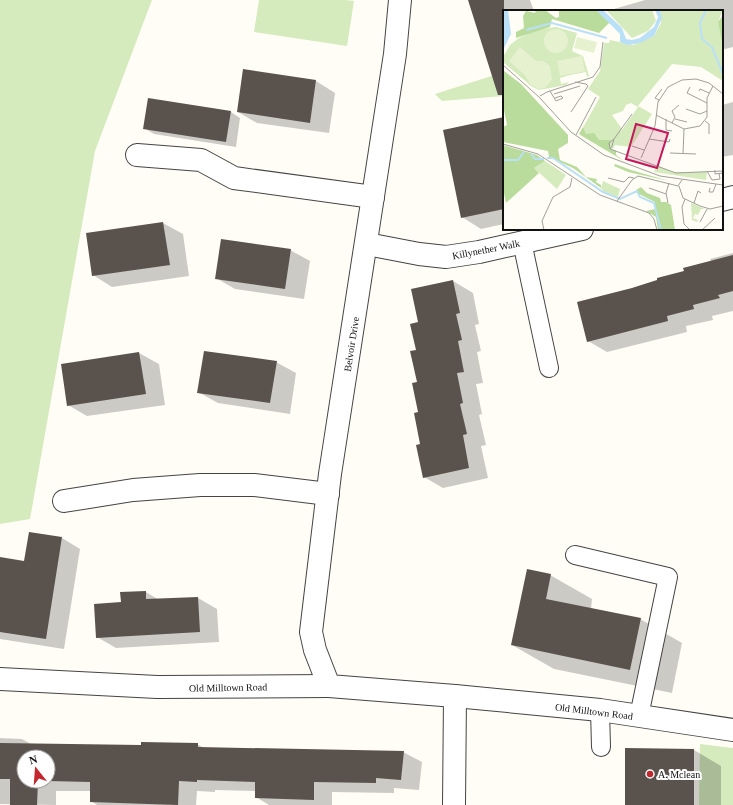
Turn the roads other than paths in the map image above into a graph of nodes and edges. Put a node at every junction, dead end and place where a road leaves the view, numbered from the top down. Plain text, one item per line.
1 (400, 0) edge
2 (137, 155) dead end
3 (373, 197) junction
4 (733, 197) edge
5 (723, 200) edge
6 (577, 230) edge
7 (522, 242) junction
8 (366, 244) junction
9 (549, 368) dead end
10 (328, 494) junction
11 (64, 501) dead end
12 (575, 555) dead end
13 (0, 679) edge
14 (329, 686) junction
15 (455, 696) junction
16 (600, 710) junction
17 (638, 716) junction
18 (733, 730) edge
19 (601, 747) dead end
20 (454, 805) edge

1 - 3 street, Belvoir Drive
2 - 3 street
3 - 8 street, Belvoir Drive
4 - 5 street
6 - 7 street, Killynether Walk
7 - 8 street, Killynether Walk
7 - 9 lane
8 - 10 street, Belvoir Drive
10 - 11 street
10 - 14 street, Belvoir Drive
12 - 17 lane
13 - 14 street, Old Milltown Road
14 - 15 street, Old Milltown Road
15 - 16 street, Old Milltown Road
15 - 20 street
16 - 17 street, Old Milltown Road
16 - 19 lane
17 - 18 street, Old Milltown Road

